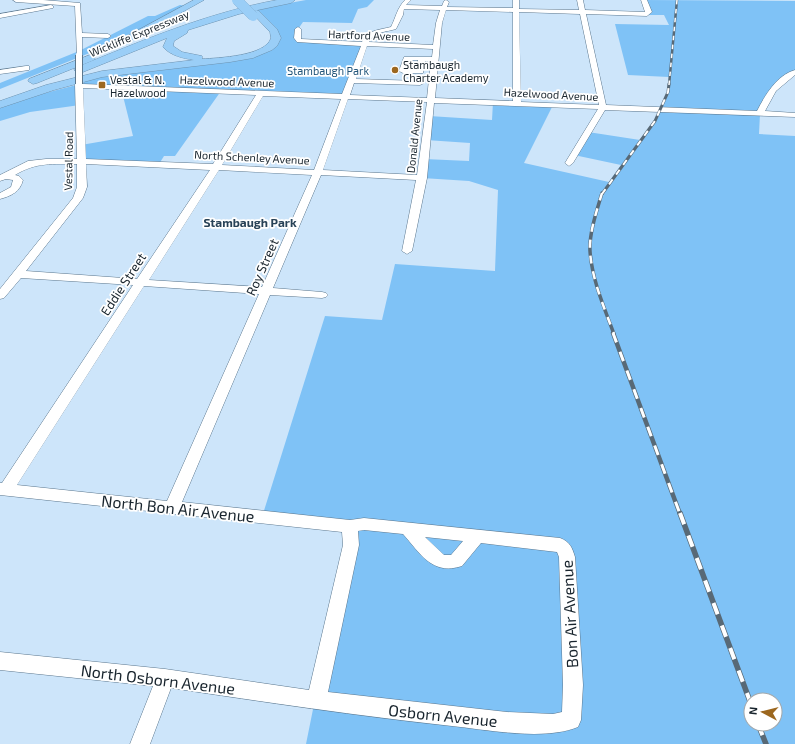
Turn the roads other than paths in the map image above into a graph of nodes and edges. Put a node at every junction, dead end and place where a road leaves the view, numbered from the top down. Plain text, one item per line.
1 (16, 0) edge
2 (26, 0) edge
3 (86, 0) edge
4 (200, 0) edge
5 (237, 0) edge
6 (243, 0) edge
7 (263, 0) edge
8 (291, 0) edge
9 (301, 0) edge
10 (408, 0) edge
11 (446, 0) edge
12 (516, 0) edge
13 (580, 0) edge
14 (644, 0) edge
15 (73, 2) junction
16 (399, 5) junction
17 (444, 9) junction
18 (516, 11) junction
19 (582, 13) junction
20 (254, 15) junction
21 (0, 16) edge
22 (298, 28) dead end
23 (78, 35) junction
24 (108, 36) dead end
25 (118, 43) dead end
26 (365, 45) junction
27 (436, 47) junction
28 (97, 52) dead end
29 (422, 58) dead end
30 (435, 59) junction
31 (26, 68) dead end
32 (0, 72) edge
33 (795, 73) edge
34 (352, 81) junction
35 (367, 82) junction
36 (420, 83) dead end
37 (79, 85) junction
38 (393, 89) dead end
39 (261, 93) junction
40 (347, 96) junction
41 (430, 100) junction
42 (517, 103) junction
43 (0, 104) edge
44 (603, 107) junction
45 (760, 114) junction
46 (795, 115) edge
47 (81, 163) junction
48 (569, 163) dead end
49 (216, 167) junction
50 (318, 173) junction
51 (4, 178) edge
52 (422, 178) junction
53 (0, 196) edge
54 (407, 250) dead end
55 (18, 274) junction
56 (141, 282) junction
57 (266, 292) junction
58 (322, 295) dead end
59 (0, 296) edge
60 (3, 489) edge
61 (172, 507) junction
62 (350, 526) junction
63 (407, 528) junction
64 (477, 536) junction
65 (0, 661) edge
66 (164, 678) junction
67 (316, 700) junction
68 (571, 720) joint
69 (140, 744) edge

1 - 2 street
2 - 15 street
3 - 15 street
4 - 25 highway
5 - 20 highway, bridge
6 - 20 highway
7 - 28 highway, Wickliffe Expressway
8 - 43 highway, Wickliffe Expressway
9 - 20 highway
10 - 16 street, Roy Street
11 - 17 street, Donald Avenue
12 - 18 street
13 - 19 street
14 - 19 street
15 - 21 street
15 - 23 street, Vestal Road
16 - 17 street
16 - 26 street, Roy Street
17 - 18 street
17 - 27 street, Donald Avenue
18 - 19 street
18 - 42 street
19 - 44 street
20 - 43 highway
22 - 26 street, Hartford Avenue
23 - 24 street
23 - 37 street, Vestal Road, bridge
26 - 27 street, Hartford Avenue
26 - 34 street, Roy Street
27 - 30 street, Donald Avenue
29 - 30 street
30 - 41 street, Donald Avenue
31 - 32 street
33 - 45 street
34 - 35 street
34 - 40 street, Roy Street
35 - 36 street
35 - 38 street
37 - 39 street, Hazelwood Avenue
37 - 47 street, Vestal Road
39 - 40 street, Hazelwood Avenue
39 - 49 street, Eddie Street
40 - 41 street, Hazelwood Avenue
40 - 50 street, Roy Street
41 - 42 street, Hazelwood Avenue
41 - 52 street, Donald Avenue
42 - 44 street, Hazelwood Avenue
44 - 45 street, Hazelwood Avenue
44 - 48 street
45 - 46 street, Hazelwood Avenue
47 - 49 street, North Schenley Avenue
47 - 51 street, North Schenley Avenue
47 - 55 street, Vestal Road
49 - 50 street, North Schenley Avenue
49 - 56 street, Eddie Street
50 - 52 street, North Schenley Avenue
50 - 57 street, Roy Street
51 - 53 street
52 - 54 street, Donald Avenue
55 - 56 street
55 - 59 street, Vestal Road
56 - 57 street
56 - 60 street, Eddie Street
57 - 58 street
57 - 61 street, Roy Street
60 - 61 street, North Bon Air Avenue
61 - 62 street, North Bon Air Avenue
62 - 63 street, Bon Air Avenue
62 - 67 street
63 - 64 street, Bon Air Avenue
63 - 64 street
64 - 68 street, Bon Air Avenue
65 - 66 street, North Osborn Avenue
66 - 67 street, North Osborn Avenue
66 - 69 street
67 - 68 street, Osborn Avenue

